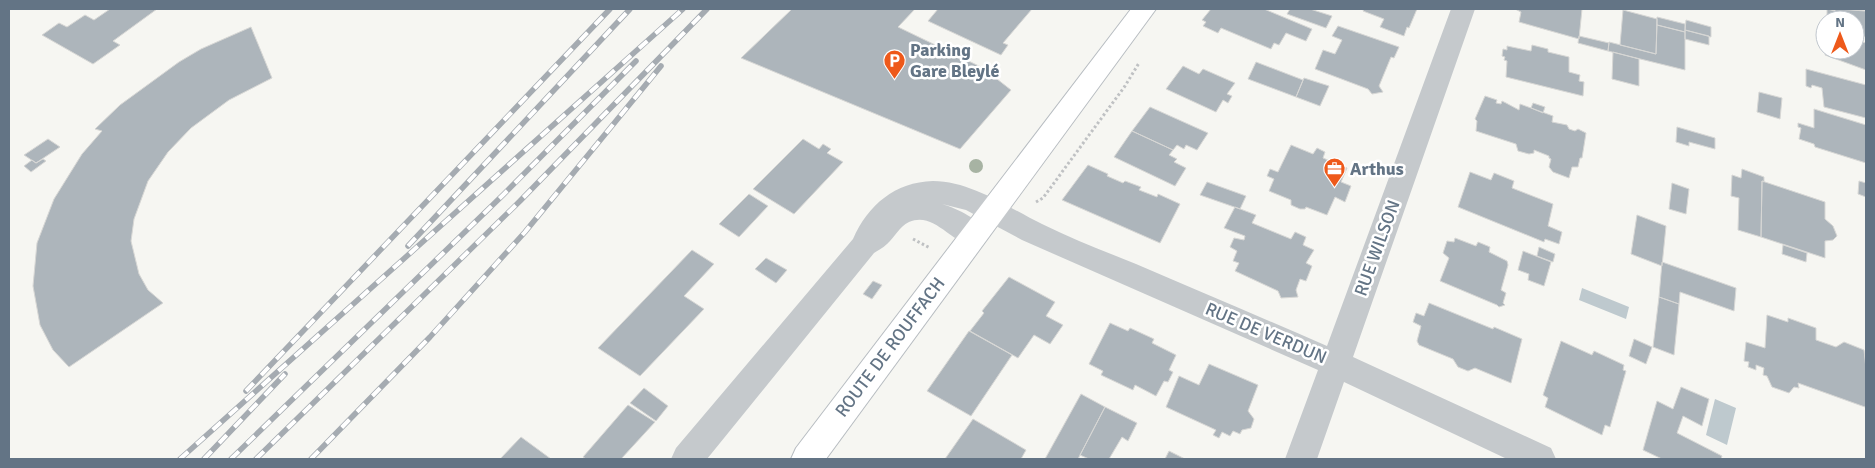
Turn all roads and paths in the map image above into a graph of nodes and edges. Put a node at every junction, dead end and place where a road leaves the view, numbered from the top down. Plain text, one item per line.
1 (1144, 9) edge
2 (1463, 9) edge
3 (918, 201) junction
4 (992, 210) junction
5 (974, 235) junction
6 (1335, 363) junction
7 (687, 459) edge
8 (807, 459) edge
9 (1301, 459) edge
10 (1540, 459) edge

1 - 4 main road, ROUTE DE ROUFFACH
2 - 6 street, RUE WILSON
3 - 4 street
3 - 5 street
3 - 7 street
4 - 5 main road, ROUTE DE ROUFFACH
4 - 6 street, RUE DE VERDUN
5 - 8 main road, ROUTE DE ROUFFACH
6 - 9 street, RUE WILSON
6 - 10 street, RUE DE VERDUN

